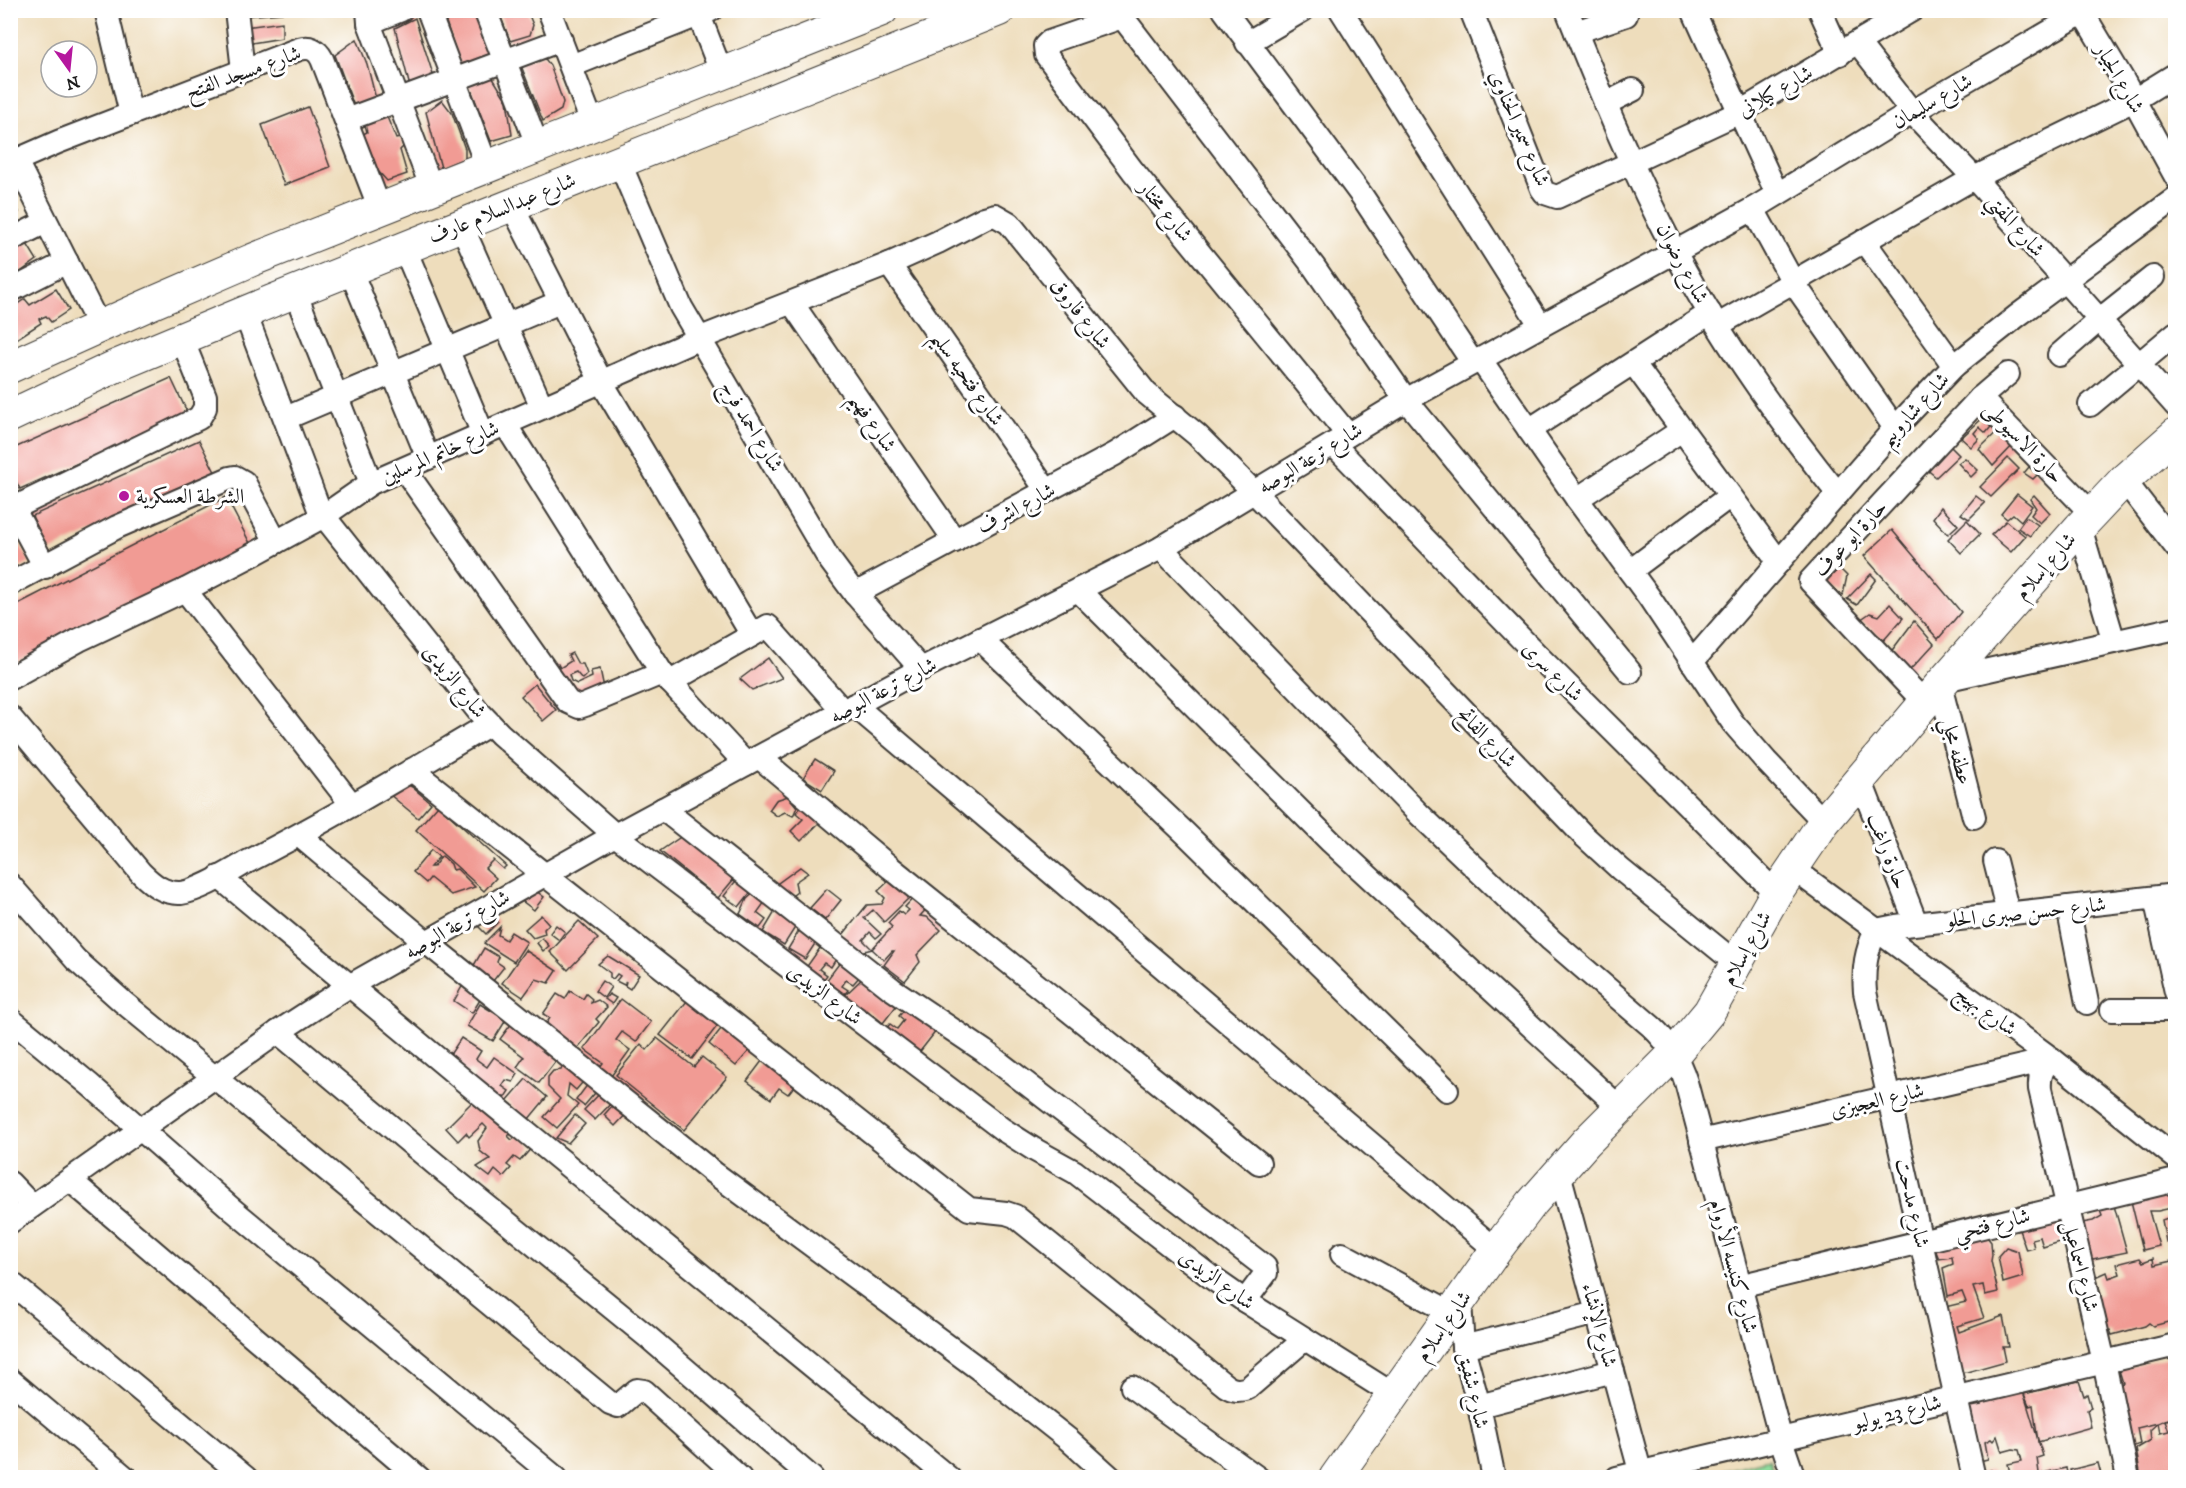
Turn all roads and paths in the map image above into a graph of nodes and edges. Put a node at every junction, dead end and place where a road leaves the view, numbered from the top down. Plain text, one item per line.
1 (106, 10) edge
2 (236, 10) edge
3 (401, 10) edge
4 (428, 10) edge
5 (485, 10) edge
6 (549, 10) edge
7 (882, 10) edge
8 (999, 10) edge
9 (1224, 10) edge
10 (1303, 10) edge
11 (1341, 10) edge
12 (1471, 10) edge
13 (1567, 10) edge
14 (1693, 10) edge
15 (1820, 10) edge
16 (1912, 10) edge
17 (2083, 11) edge
18 (702, 12) edge
19 (1119, 14) edge
20 (1626, 15) dead end
21 (368, 17) edge
22 (843, 18) edge
23 (1576, 33) junction
24 (561, 40) junction
25 (1247, 43) junction
26 (1849, 49) junction
27 (505, 61) junction
28 (571, 66) junction
29 (243, 70) junction
30 (722, 74) junction
31 (2175, 74) edge
32 (455, 80) junction
33 (1633, 90) dead end
34 (2134, 100) junction
35 (398, 101) junction
36 (1605, 104) junction
37 (1740, 112) junction
38 (1912, 112) junction
39 (131, 114) junction
40 (346, 120) junction
41 (593, 125) junction
42 (538, 147) junction
43 (619, 161) junction
44 (13, 162) edge
45 (1632, 162) junction
46 (488, 166) junction
47 (2175, 177) edge
48 (1974, 178) junction
49 (432, 189) junction
50 (1777, 194) junction
51 (2175, 198) edge
52 (511, 204) junction
53 (380, 209) junction
54 (1753, 209) junction
55 (45, 222) junction
56 (461, 224) junction
57 (315, 235) junction
58 (10, 240) edge
59 (1864, 241) junction
60 (404, 248) junction
61 (1676, 253) junction
62 (252, 260) junction
63 (67, 262) junction
64 (889, 264) junction
65 (341, 273) junction
66 (2153, 277) dead end
67 (2064, 280) junction
68 (1793, 282) junction
69 (10, 291) edge
70 (271, 302) junction
71 (560, 302) junction
72 (792, 303) junction
73 (1714, 319) junction
74 (2099, 320) junction
75 (506, 324) junction
76 (99, 326) junction
77 (1541, 326) junction
78 (2175, 333) edge
79 (182, 339) junction
80 (698, 339) junction
81 (447, 350) junction
82 (2059, 355) dead end
83 (1476, 361) junction
84 (1634, 364) junction
85 (2138, 364) junction
86 (1954, 366) junction
87 (10, 367) edge
88 (392, 372) junction
89 (2008, 374) dead end
90 (601, 381) junction
91 (337, 396) junction
92 (1980, 398) junction
93 (1406, 400) junction
94 (2090, 405) dead end
95 (2175, 406) edge
96 (542, 407) junction
97 (1175, 416) junction
98 (10, 417) edge
99 (286, 418) junction
100 (505, 424) junction
101 (1895, 428) junction
102 (1529, 430) junction
103 (1682, 430) junction
104 (483, 434) junction
105 (2175, 434) edge
106 (1340, 440) junction
107 (428, 458) junction
108 (404, 469) junction
109 (2124, 480) junction
110 (371, 483) junction
111 (1047, 491) junction
112 (1254, 492) junction
113 (1838, 494) junction
114 (1730, 496) junction
115 (1577, 499) junction
116 (12, 507) edge
117 (322, 518) junction
118 (2086, 520) junction
119 (955, 541) junction
120 (276, 542) junction
121 (2175, 547) edge
122 (1161, 548) junction
123 (1779, 562) junction
124 (45, 567) junction
125 (1630, 571) junction
126 (10, 584) edge
127 (185, 590) junction
128 (1078, 590) junction
129 (855, 594) junction
130 (2175, 628) edge
131 (752, 635) junction
132 (980, 639) junction
133 (2114, 642) junction
134 (1692, 662) junction
135 (921, 669) junction
136 (1630, 672) dead end
137 (10, 678) edge
138 (666, 678) junction
139 (1936, 690) junction
140 (848, 708) junction
141 (10, 717) edge
142 (490, 724) junction
143 (752, 761) junction
144 (412, 770) junction
145 (1860, 779) junction
146 (352, 805) junction
147 (663, 809) junction
148 (1974, 817) dead end
149 (1824, 822) junction
150 (615, 835) junction
151 (300, 836) junction
152 (1995, 861) dead end
153 (543, 875) junction
154 (219, 877) junction
155 (1784, 881) junction
156 (10, 885) edge
157 (2165, 896) edge
158 (2068, 907) junction
159 (2008, 913) junction
160 (1916, 923) junction
161 (1876, 930) junction
162 (426, 942) junction
163 (1737, 964) junction
164 (349, 986) junction
165 (2175, 992) edge
166 (2087, 1003) dead end
167 (2112, 1010) dead end
168 (2175, 1010) edge
169 (10, 1019) edge
170 (278, 1032) junction
171 (1674, 1054) junction
172 (2052, 1059) junction
173 (214, 1079) junction
174 (1447, 1090) dead end
175 (1889, 1097) junction
176 (1620, 1108) junction
177 (141, 1130) junction
178 (1701, 1141) junction
179 (2175, 1158) edge
180 (1259, 1163) dead end
181 (1559, 1173) junction
182 (70, 1180) junction
183 (2175, 1180) edge
184 (10, 1183) edge
185 (32, 1206) junction
186 (2067, 1206) junction
187 (10, 1221) edge
188 (1921, 1241) junction
189 (1496, 1250) junction
190 (1342, 1254) dead end
191 (10, 1282) edge
192 (1739, 1286) junction
193 (1245, 1301) junction
194 (1456, 1307) junction
195 (1597, 1313) junction
196 (1305, 1339) junction
197 (2175, 1345) edge
198 (1463, 1347) junction
199 (2104, 1362) junction
200 (1613, 1371) junction
201 (10, 1380) edge
202 (1132, 1387) dead end
203 (1394, 1395) junction
204 (1956, 1398) junction
205 (1479, 1406) junction
206 (1780, 1440) junction
207 (1641, 1475) edge
208 (126, 1478) edge
209 (246, 1478) edge
210 (419, 1478) edge
211 (556, 1478) edge
212 (740, 1478) edge
213 (812, 1478) edge
214 (949, 1478) edge
215 (1111, 1478) edge
216 (1258, 1478) edge
217 (1335, 1478) edge
218 (1494, 1478) edge
219 (1617, 1478) edge
220 (1794, 1478) edge
221 (1974, 1478) edge
222 (2128, 1478) edge

1 - 39 street
2 - 29 street
3 - 21 street
4 - 32 street
5 - 27 street
6 - 24 street
7 - 22 main road, شارع عبدالسلام عارف
8 - 43 main road, شارع عبدالسلام عارف
9 - 25 street
10 - 25 street
11 - 77 street
12 - 45 street, شارع سمير الحناوي
13 - 23 street, شارع رضوان
14 - 37 street
15 - 26 street, شارع المفتي
16 - 26 street, شارع كيلانى
17 - 34 street, شارع الجيار
17 - 38 street, شارع سليمان
18 - 28 street
18 - 30 street
19 - 93 street
19 - 106 street, شارع مختار
20 - 23 street
21 - 35 street
22 - 30 main road, شارع عبدالسلام عارف
23 - 36 street, شارع رضوان
24 - 27 street
24 - 28 street
25 - 83 street
26 - 37 street, شارع كيلانى
26 - 38 street, شارع المفتي
27 - 32 street
27 - 42 street
28 - 41 street
29 - 39 street, شارع مسجد الفتح
29 - 40 street, شارع مسجد الفتح
30 - 41 main road, شارع عبدالسلام عارف
31 - 34 street
32 - 35 street
32 - 46 street
33 - 36 street
34 - 47 street, شارع الجيار
34 - 48 street
35 - 40 street
35 - 49 street
36 - 45 street, شارع رضوان
37 - 45 street, شارع كيلانى
37 - 50 street
38 - 48 street, شارع المفتي
38 - 50 street, شارع سليمان
39 - 44 street, شارع مسجد الفتح
40 - 53 street, شارع مسجد الفتح
41 - 42 main road, شارع عبدالسلام عارف
42 - 46 main road, شارع عبدالسلام عارف
43 - 52 main road, شارع عبدالسلام عارف
43 - 80 street, شارع احمد فرج
44 - 55 street
45 - 61 street, شارع رضوان
46 - 49 main road, شارع عبدالسلام عارف
48 - 59 street
48 - 67 street, شارع المفتي
49 - 53 main road, شارع عبدالسلام عارف
50 - 54 street, شارع ترعة البوصه
51 - 67 street, شارع شاروبيم
52 - 56 main road, شارع عبدالسلام عارف
52 - 71 street
53 - 57 main road, شارع عبدالسلام عارف
54 - 61 street, شارع ترعة البوصه
54 - 68 street
55 - 58 street
55 - 63 street
56 - 60 main road, شارع عبدالسلام عارف
56 - 75 street
57 - 62 main road, شارع عبدالسلام عارف
57 - 65 main road
59 - 68 street
59 - 86 street
60 - 65 main road, شارع عبدالسلام عارف
60 - 81 street
61 - 73 street, شارع رضوان
61 - 77 street, شارع ترعة البوصه
62 - 70 main road
62 - 76 main road, شارع عبدالسلام عارف
63 - 69 street
63 - 76 street
64 - 72 street, شارع خاتم المرسلين
64 - 97 street, شارع فاروق
64 - 111 street, شارع فتحيه سليم
65 - 70 main road, شارع عبدالسلام عارف
65 - 88 street
66 - 74 street
67 - 74 street, شارع المفتي
67 - 86 street, شارع شاروبيم
68 - 73 street
68 - 101 street
70 - 79 main road, شارع عبدالسلام عارف
70 - 91 street
70 - 99 street
71 - 75 street
71 - 90 street
72 - 80 street, شارع خاتم المرسلين
72 - 119 street, شارع فهيم
73 - 84 street
73 - 113 street, شارع رضوان
74 - 82 street
74 - 85 street, شارع المفتي
75 - 81 street
75 - 96 street
76 - 87 main road, شارع عبدالسلام عارف
77 - 83 street, شارع ترعة البوصه
78 - 85 street
79 - 98 main road, شارع عبدالسلام عارف
79 - 116 street
80 - 90 street, شارع خاتم المرسلين
80 - 129 street, شارع احمد فرج
81 - 88 street
81 - 104 street
83 - 93 street, شارع ترعة البوصه
83 - 102 street
84 - 102 street
84 - 103 street
85 - 94 street
85 - 95 street, شارع المفتي
86 - 101 street, شارع شاروبيم
88 - 91 street
88 - 107 street
89 - 92 street, حارة الاسيوطى
90 - 96 street, شارع خاتم المرسلين
90 - 131 street
91 - 99 street
91 - 110 street
92 - 118 street, حارة الاسيوطى
92 - 139 street, حارة ابو عوف
93 - 106 street, شارع ترعة البوصه
93 - 136 street
96 - 100 street, شارع خاتم المرسلين
97 - 111 street, شارع اشرف
97 - 112 street, شارع فاروق
99 - 117 street
100 - 104 street, شارع خاتم المرسلين
100 - 138 street
101 - 113 street, شارع شاروبيم
102 - 115 street
103 - 114 street
103 - 115 street
104 - 107 street, شارع خاتم المرسلين
105 - 109 main road, شارع إسلام
106 - 112 street, شارع ترعة البوصه
106 - 155 street, شارع سرى
107 - 108 street, شارع خاتم المرسلين
108 - 110 street, شارع خاتم المرسلين
108 - 138 street
109 - 118 main road, شارع إسلام
109 - 121 street
110 - 117 street, شارع خاتم المرسلين
111 - 119 street, شارع اشرف
112 - 122 street, شارع ترعة البوصه
112 - 163 street, شارع الفاتح
113 - 123 street, شارع شاروبيم
114 - 123 street
114 - 125 street
115 - 125 street
116 - 124 street
117 - 120 street, شارع خاتم المرسلين
117 - 142 street, شارع الزيدى
118 - 133 street
118 - 139 main road, شارع إسلام
119 - 129 street, شارع اشرف
120 - 124 street
120 - 127 street, شارع خاتم المرسلين
122 - 128 street, شارع ترعة البوصه
122 - 171 street, شارع كنيسه الأروام
123 - 134 street, شارع شاروبيم
124 - 126 street
125 - 134 street
127 - 137 street, شارع خاتم المرسلين
127 - 146 street
128 - 132 street, شارع ترعة البوصه
128 - 176 street
129 - 135 street, شارع احمد فرج
130 - 133 street
131 - 138 street
131 - 140 street
132 - 135 street, شارع ترعة البوصه
132 - 174 street
133 - 139 street
134 - 149 street
135 - 140 street, شارع ترعة البوصه
138 - 143 street
139 - 145 main road, شارع إسلام
139 - 148 street, عطفه مجلي
140 - 143 street, شارع ترعة البوصه
140 - 189 street
141 - 154 street
142 - 144 street
142 - 150 street, شارع الزيدى
143 - 147 street, شارع ترعة البوصه
143 - 180 street
144 - 146 street
144 - 153 street
145 - 149 main road, شارع إسلام
145 - 160 street, حارة راغب
146 - 151 street
147 - 150 street, شارع ترعة البوصه
147 - 193 street
149 - 155 main road, شارع إسلام
150 - 153 street, شارع ترعة البوصه
150 - 193 street, شارع الزيدى
151 - 154 street
151 - 162 street
152 - 159 street
153 - 162 street, شارع ترعة البوصه
153 - 196 street
154 - 164 street
155 - 161 street, شارع بهيج
155 - 163 main road, شارع إسلام
156 - 173 street
157 - 158 street, شارع حسن صبرى الحلو
157 - 165 street
158 - 159 street, شارع حسن صبرى الحلو
158 - 166 street
159 - 160 street, شارع حسن صبرى الحلو
160 - 161 street, شارع حسن صبرى الحلو
161 - 172 street, شارع بهيج
161 - 175 street, شارع مدحت
162 - 164 street, شارع ترعة البوصه
162 - 215 street
163 - 171 main road, شارع إسلام
164 - 170 street, شارع ترعة البوصه
164 - 214 street
167 - 168 street
169 - 177 street
170 - 173 street, شارع ترعة البوصه
170 - 213 street
171 - 176 main road, شارع إسلام
171 - 178 street, شارع كنيسه الأروام
172 - 175 street, شارع العجيزى
172 - 179 street, شارع بهيج
172 - 186 street, شارع اسماعيل
173 - 177 street, شارع ترعة البوصه
173 - 212 street
175 - 178 street, شارع العجيزى
175 - 188 street, شارع مدحت
176 - 181 main road, شارع إسلام
177 - 182 street, شارع ترعة البوصه
177 - 211 street
178 - 192 street, شارع كنيسه الأروام
181 - 189 main road, شارع إسلام
181 - 195 street, شارع الإنشاء
182 - 185 street, شارع ترعة البوصه
182 - 210 street
183 - 186 street, شارع فتحي
184 - 185 street
185 - 187 street, شارع ترعة البوصه
186 - 188 street, شارع فتحي
186 - 199 street, شارع اسماعيل
188 - 192 street, شارع فتحي
188 - 204 street, شارع مدحت
189 - 194 main road, شارع إسلام
190 - 194 street
191 - 209 street
192 - 206 street, شارع كنيسه الأروام
193 - 196 street, شارع الزيدى
194 - 198 street, شارع شفيق
194 - 203 main road, شارع إسلام
195 - 198 street
195 - 200 street, شارع الإنشاء
196 - 203 street, شارع الزيدى
197 - 199 street, شارع 23 يوليو
198 - 205 street, شارع شفيق
199 - 204 street, شارع 23 يوليو
199 - 222 street, شارع اسماعيل
200 - 205 street
200 - 207 street, شارع الإنشاء
201 - 208 street
202 - 216 street
203 - 217 main road, شارع إسلام
204 - 206 street, شارع 23 يوليو
204 - 221 street, شارع مدحت
205 - 218 street, شارع شفيق
206 - 207 street, شارع 23 يوليو
206 - 220 street, شارع كنيسه الأروام
207 - 219 street, شارع 23 يوليو

